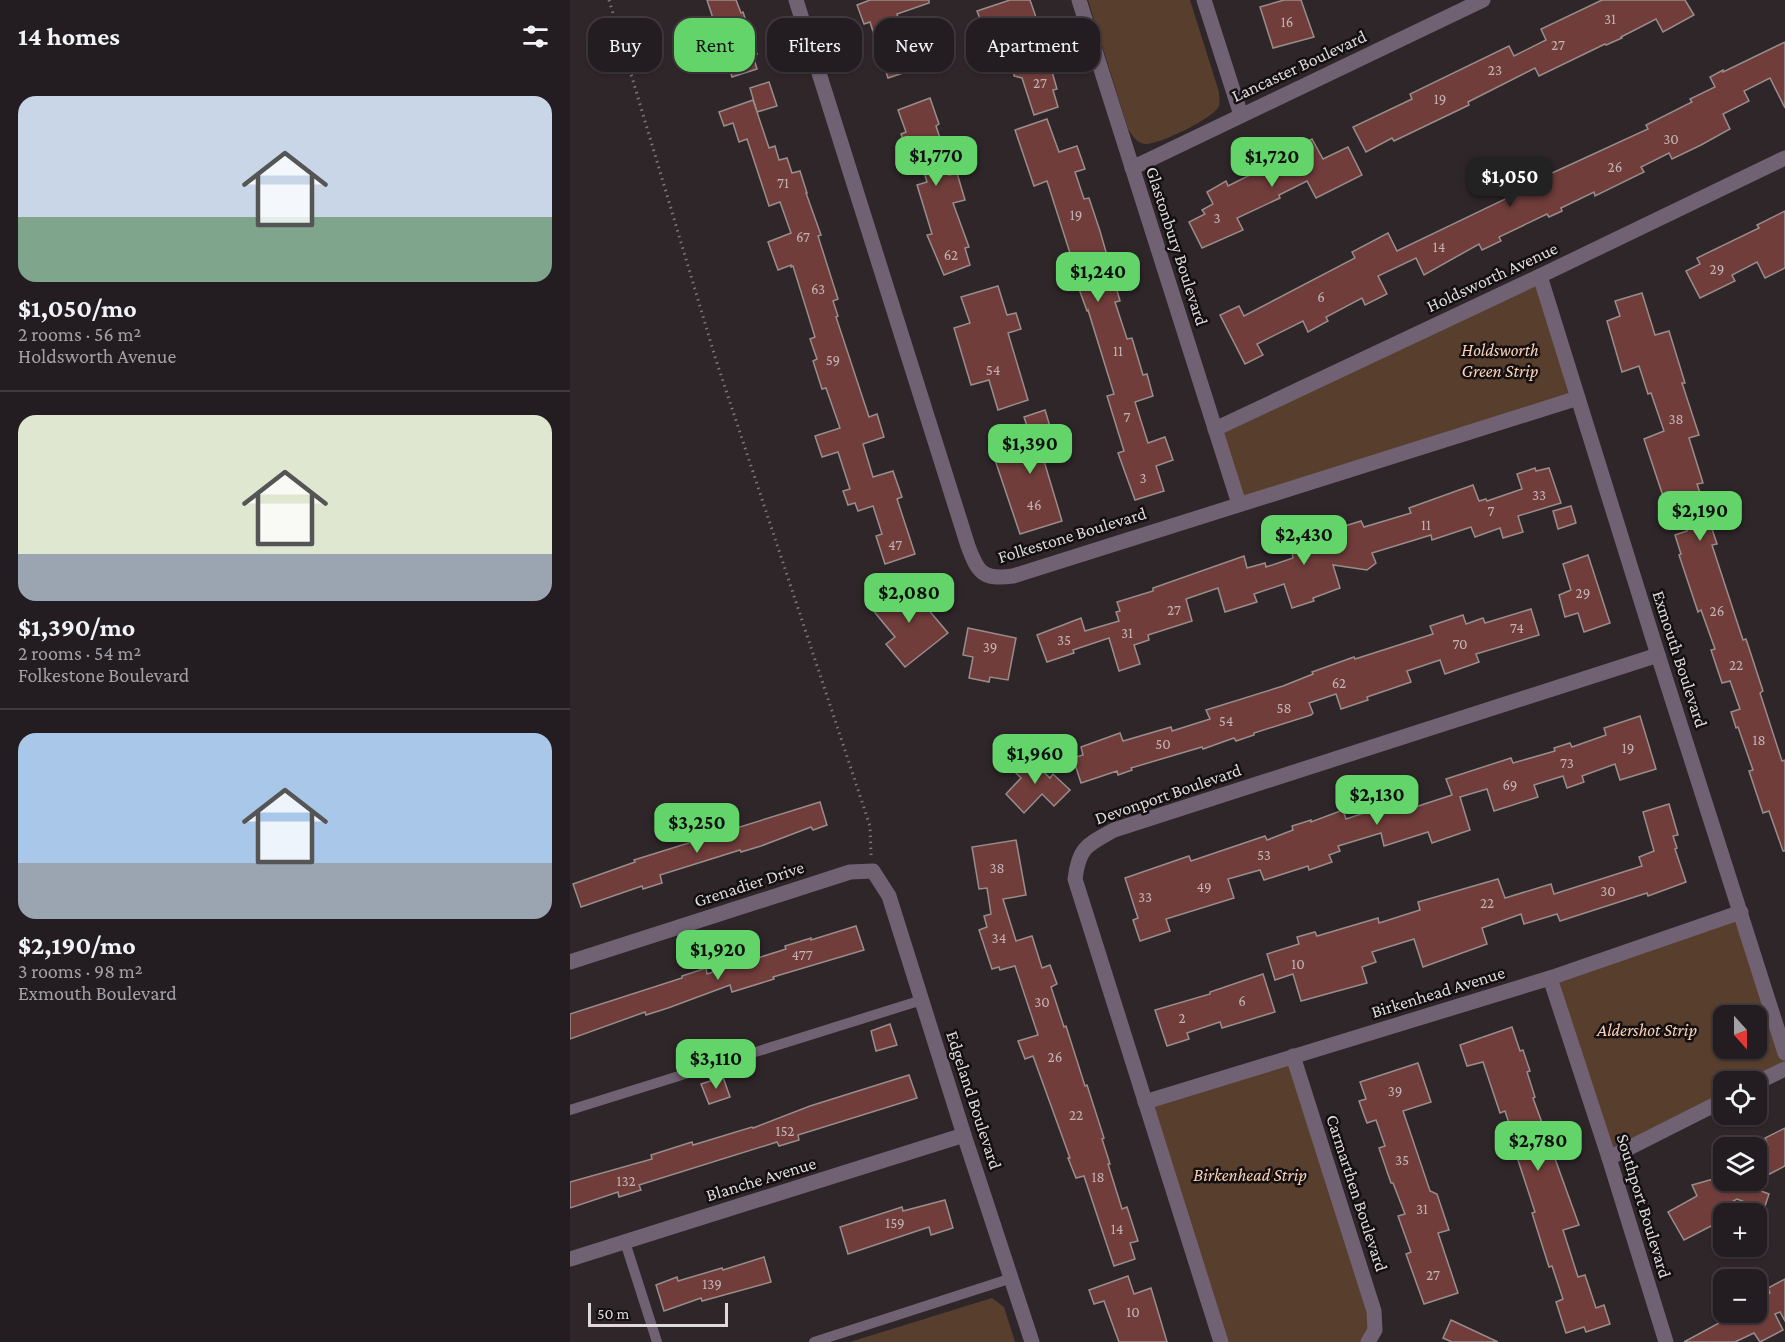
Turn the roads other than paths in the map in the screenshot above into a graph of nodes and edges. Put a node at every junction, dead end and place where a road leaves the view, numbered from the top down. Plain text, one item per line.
1 (796, 0) edge
2 (1079, 0) edge
3 (1204, 0) edge
4 (1483, 0) edge
5 (1241, 115) junction
6 (1785, 158) edge
7 (1132, 168) junction
8 (1540, 276) junction
9 (1578, 398) junction
10 (1215, 429) junction
11 (1239, 504) junction
12 (1658, 655) junction
13 (873, 872) joint
14 (1741, 912) junction
15 (570, 962) edge
16 (1550, 978) junction
17 (922, 1000) junction
18 (1785, 1053) edge
19 (1293, 1056) junction
20 (1785, 1069) edge
21 (1767, 1078) edge
22 (1145, 1102) junction
23 (1713, 1106) edge
24 (570, 1110) edge
25 (964, 1135) junction
26 (1609, 1158) junction
27 (625, 1242) junction
28 (570, 1259) edge
29 (1012, 1278) junction
30 (657, 1342) edge
31 (814, 1342) edge
32 (1032, 1342) edge
33 (1221, 1342) edge
34 (1368, 1342) edge
35 (1666, 1342) edge

1 - 11 street, Folkestone Boulevard
2 - 7 street, Glastonbury Boulevard
3 - 5 street
4 - 5 street, Lancaster Boulevard
5 - 7 street, Lancaster Boulevard
6 - 8 street, Holdsworth Avenue
7 - 10 street, Glastonbury Boulevard
8 - 9 street, Exmouth Boulevard
8 - 10 street, Holdsworth Avenue
9 - 11 street, Folkestone Boulevard
9 - 12 street, Exmouth Boulevard
10 - 11 street, Glastonbury Boulevard
12 - 14 street, Exmouth Boulevard
12 - 22 street, Devonport Boulevard
13 - 15 street, Grenadier Drive
13 - 17 street, Edgeland Boulevard
14 - 16 street, Birkenhead Avenue
14 - 18 street, Exmouth Boulevard
16 - 19 street, Birkenhead Avenue
16 - 26 street, Southport Boulevard
17 - 24 lane
17 - 25 street, Edgeland Boulevard
19 - 22 street, Birkenhead Avenue
19 - 34 street, Carmarthen Boulevard
20 - 21 street
22 - 33 street, Devonport Boulevard
23 - 26 street
25 - 27 street, Blanche Avenue
25 - 29 street, Edgeland Boulevard
26 - 35 street, Southport Boulevard
27 - 28 street, Blanche Avenue
27 - 30 lane
29 - 31 lane
29 - 32 street, Edgeland Boulevard

